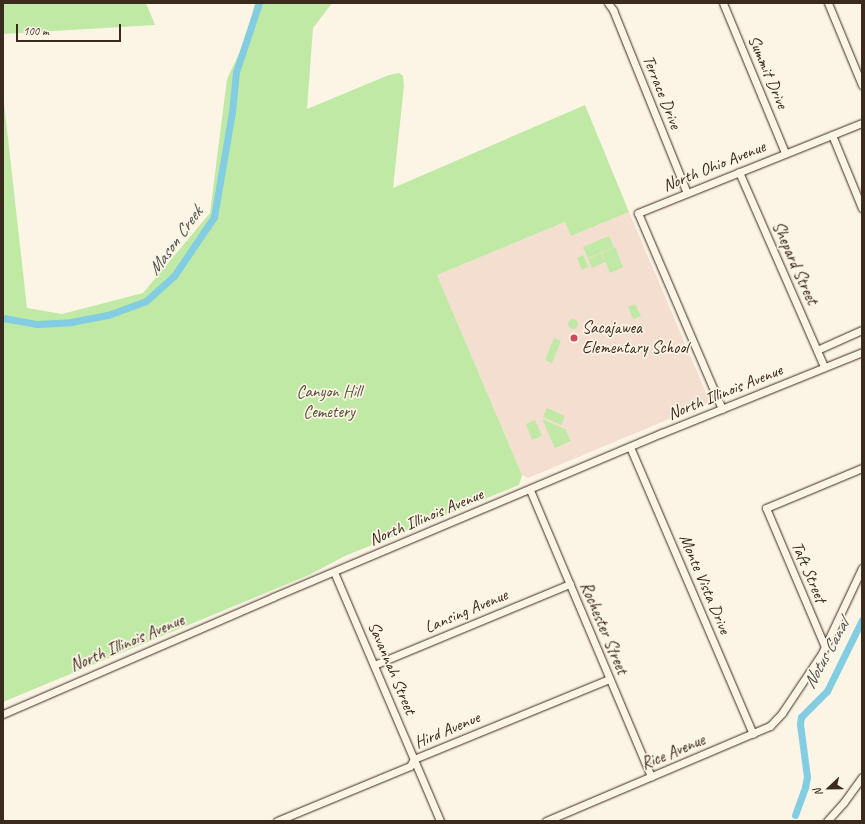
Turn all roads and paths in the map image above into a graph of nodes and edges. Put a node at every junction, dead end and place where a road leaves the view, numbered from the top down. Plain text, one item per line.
1 (608, 3) edge
2 (723, 3) edge
3 (828, 3) edge
4 (862, 85) edge
5 (862, 123) edge
6 (832, 135) junction
7 (785, 153) junction
8 (739, 172) junction
9 (687, 193) junction
10 (862, 208) edge
11 (862, 330) edge
12 (817, 350) junction
13 (862, 353) edge
14 (824, 367) junction
15 (722, 409) junction
16 (630, 447) junction
17 (862, 468) edge
18 (530, 490) junction
19 (862, 568) edge
20 (334, 572) junction
21 (570, 584) junction
22 (825, 647) junction
23 (374, 665) junction
24 (610, 679) junction
25 (3, 714) edge
26 (753, 734) junction
27 (414, 759) junction
28 (651, 777) junction
29 (862, 777) edge
30 (277, 821) edge
31 (440, 821) edge
32 (546, 821) edge
33 (827, 821) edge

1 - 9 street, Terrace Drive
2 - 7 street, Summit Drive
3 - 4 street
5 - 6 street, North Ohio Avenue
6 - 7 street, North Ohio Avenue
6 - 10 street
7 - 8 street, North Ohio Avenue
8 - 9 street, North Ohio Avenue
8 - 12 street, Shepard Street
9 - 15 street, North Ohio Avenue
11 - 12 street
12 - 14 street, Shepard Street
13 - 14 street, North Illinois Avenue
14 - 15 street, North Illinois Avenue
15 - 16 street, North Illinois Avenue
16 - 18 street, North Illinois Avenue
16 - 26 street, Monte Vista Drive
17 - 22 street, Taft Street
18 - 20 street, North Illinois Avenue
18 - 21 street, Rochester Street
19 - 22 street, Rice Avenue
20 - 23 street, Savannah Street
20 - 25 street, North Illinois Avenue
21 - 23 street, Lansing Avenue
21 - 24 street, Rochester Street
22 - 26 street, Rice Avenue
23 - 27 street, Savannah Street
24 - 27 street, Hird Avenue
24 - 28 street, Rochester Street
26 - 28 street, Rice Avenue
27 - 30 street, Hird Avenue
27 - 31 street, Savannah Street
28 - 32 street, Rice Avenue
29 - 33 street

